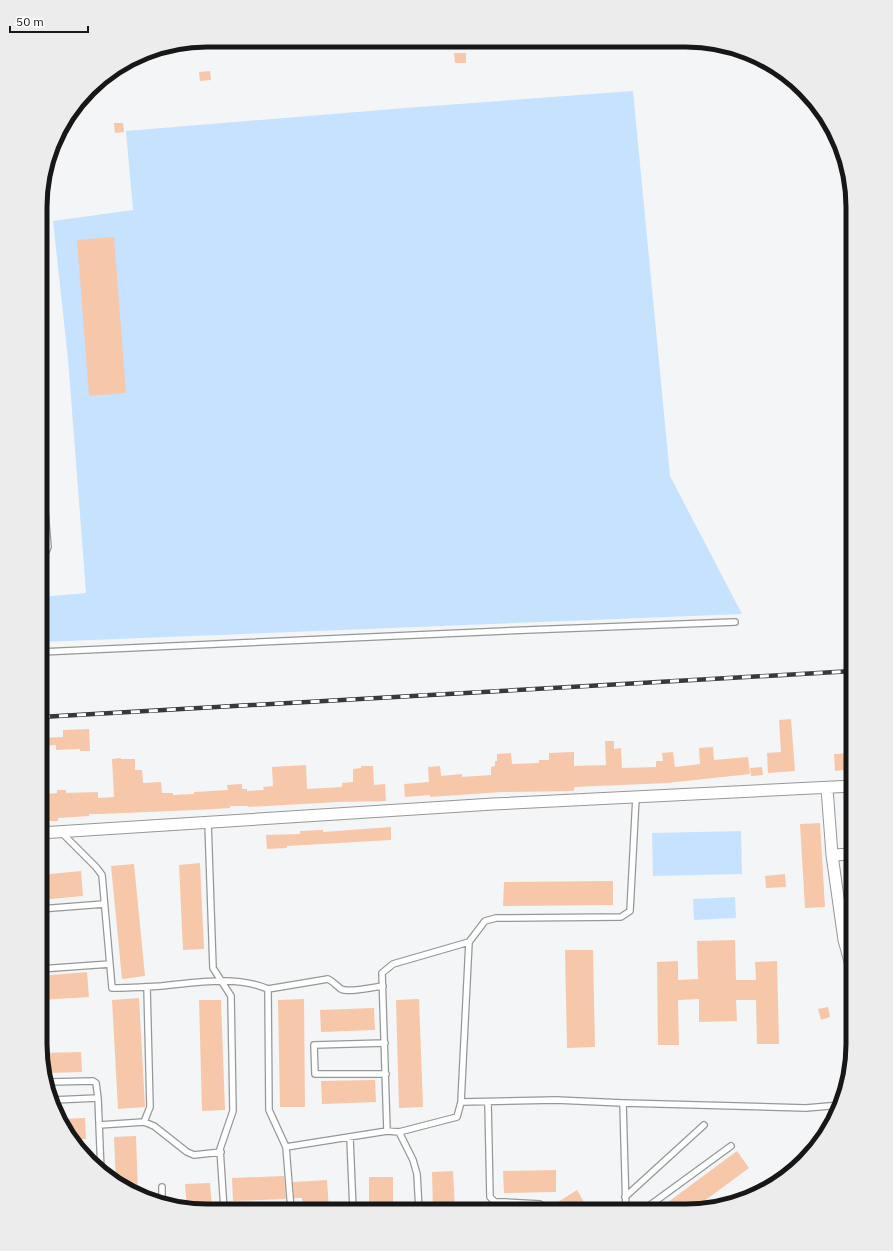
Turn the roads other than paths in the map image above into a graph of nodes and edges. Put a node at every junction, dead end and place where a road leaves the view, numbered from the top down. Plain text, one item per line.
1 (47, 534) edge
2 (47, 549) edge
3 (735, 622) dead end
4 (47, 652) edge
5 (846, 787) edge
6 (827, 788) junction
7 (636, 797) junction
8 (208, 822) junction
9 (61, 832) junction
10 (47, 833) edge
11 (846, 854) edge
12 (832, 855) junction
13 (104, 904) junction
14 (47, 908) edge
15 (469, 942) junction
16 (846, 947) edge
17 (110, 964) junction
18 (47, 968) edge
19 (221, 981) junction
20 (383, 986) junction
21 (147, 987) junction
22 (268, 989) junction
23 (385, 1043) junction
24 (386, 1074) junction
25 (51, 1082) edge
26 (98, 1098) junction
27 (57, 1100) edge
28 (461, 1102) junction
29 (488, 1102) junction
30 (623, 1103) junction
31 (834, 1106) edge
32 (144, 1122) junction
33 (99, 1125) junction
34 (704, 1125) dead end
35 (387, 1131) junction
36 (399, 1132) junction
37 (350, 1138) junction
38 (731, 1146) dead end
39 (286, 1147) junction
40 (220, 1152) junction
41 (101, 1164) edge
42 (162, 1187) dead end
43 (625, 1197) junction
44 (162, 1198) edge
45 (505, 1202) joint
46 (224, 1204) edge
47 (291, 1204) edge
48 (353, 1204) edge
49 (419, 1204) edge
50 (540, 1204) edge
51 (626, 1204) edge
52 (652, 1204) edge

1 - 2 lane
3 - 4 lane
5 - 6 street
6 - 7 street
6 - 12 street
7 - 8 street
7 - 15 lane
8 - 9 street
8 - 19 lane
9 - 10 street
9 - 13 lane
11 - 12 street
12 - 16 street
13 - 14 lane
13 - 17 lane
15 - 20 lane
15 - 28 lane
17 - 18 lane
17 - 21 lane
19 - 21 lane
19 - 22 lane
19 - 40 lane
20 - 22 lane
20 - 23 lane
21 - 32 lane
22 - 39 lane
23 - 24 lane
23 - 24 lane
24 - 35 lane
25 - 26 lane
26 - 27 lane
26 - 33 lane
28 - 29 lane
28 - 36 lane
29 - 30 lane
29 - 45 lane
30 - 31 lane
30 - 43 lane
32 - 33 lane
32 - 40 lane
33 - 41 lane
34 - 43 lane
35 - 36 lane
35 - 37 lane
36 - 49 lane
37 - 39 lane
37 - 48 lane
38 - 52 lane
39 - 47 lane
40 - 46 lane
42 - 44 lane
43 - 51 lane
45 - 50 lane

